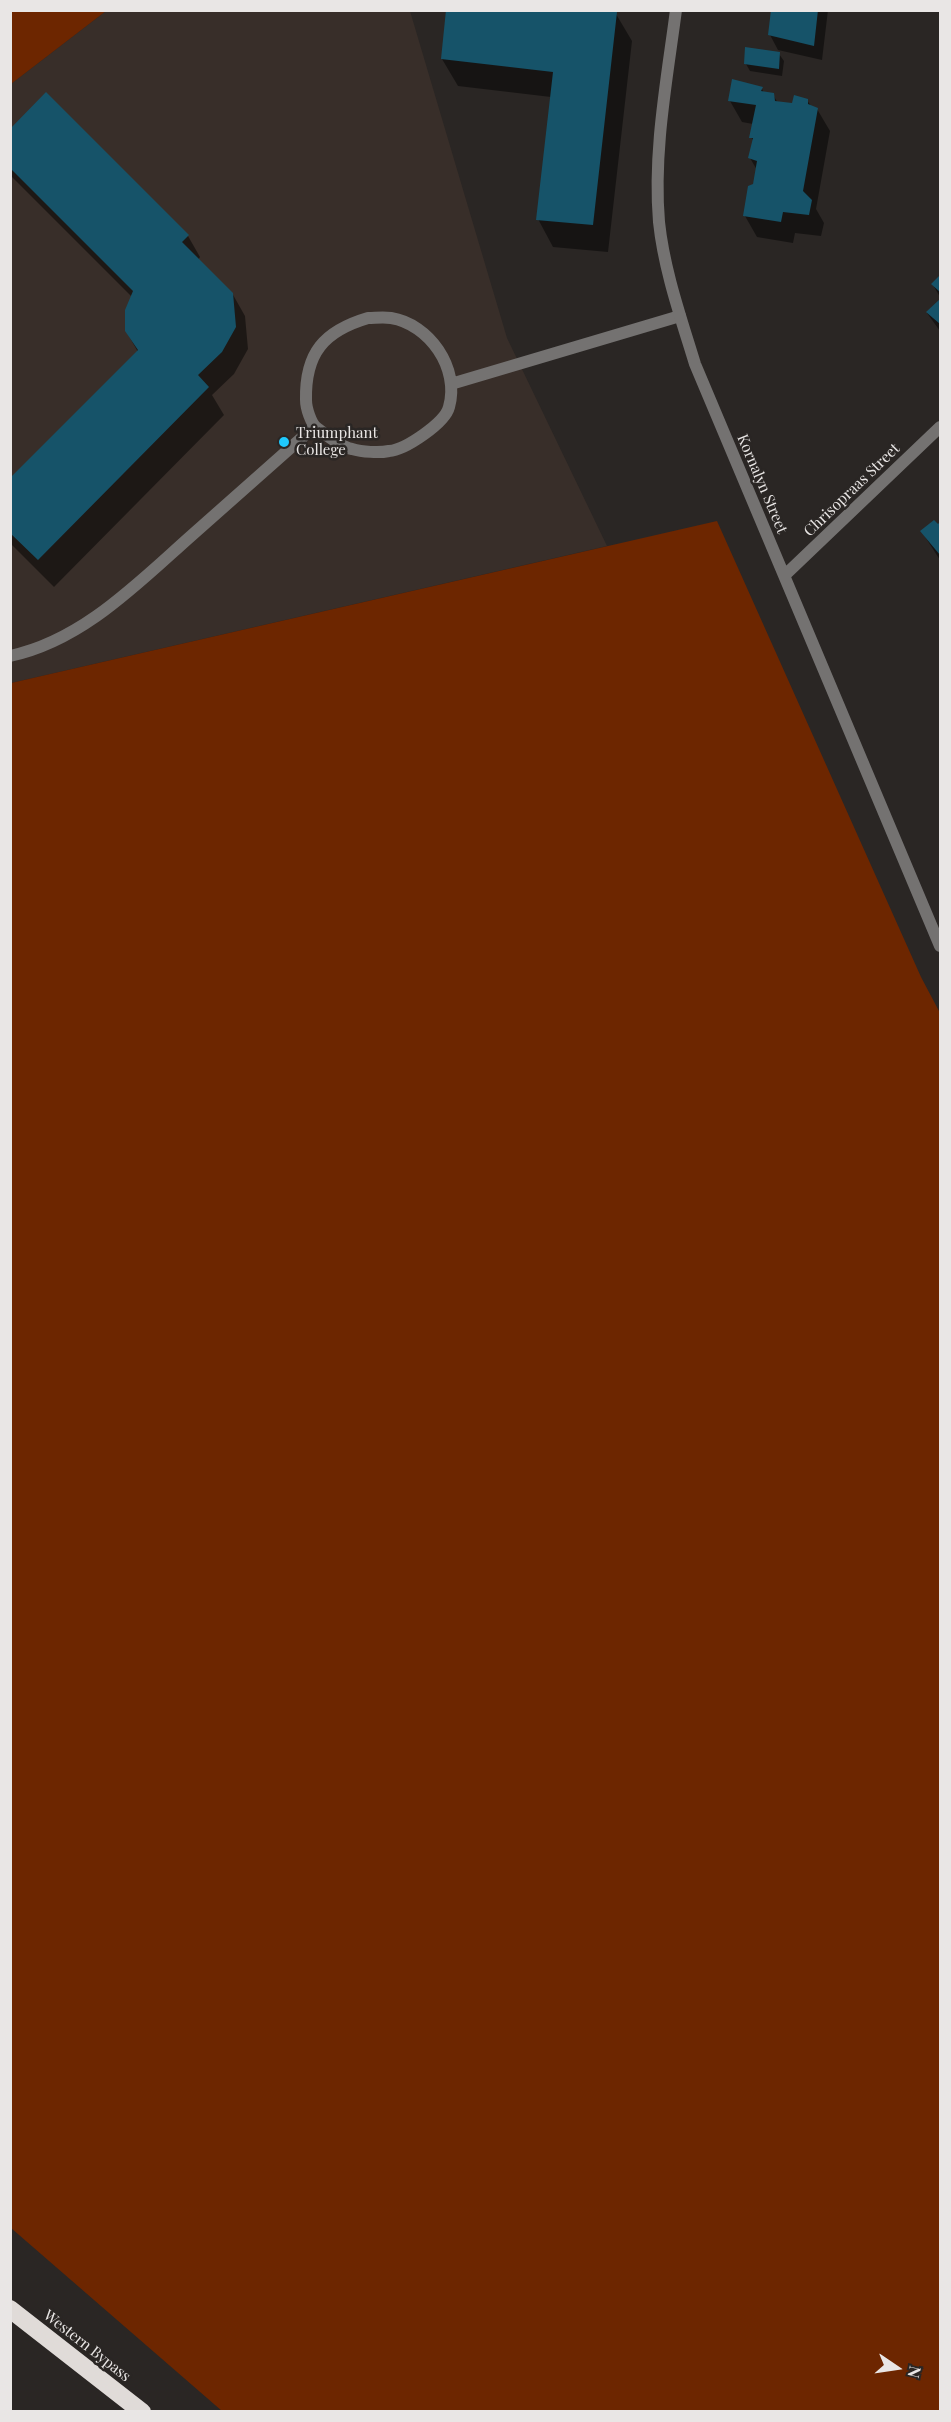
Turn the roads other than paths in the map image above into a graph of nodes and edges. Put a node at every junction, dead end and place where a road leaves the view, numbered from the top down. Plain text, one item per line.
1 (676, 10) edge
2 (680, 316) junction
3 (451, 384) junction
4 (314, 427) junction
5 (940, 427) edge
6 (785, 575) junction
7 (10, 656) edge
8 (940, 946) edge
9 (10, 2310) edge
10 (142, 2412) edge

1 - 2 street, Kornalyn Street
2 - 3 street
2 - 6 street, Kornalyn Street
3 - 4 street
3 - 4 street
4 - 7 street
5 - 6 street, Chrisopraas Street
6 - 8 street, Kornalyn Street
9 - 10 highway, Western Bypass

